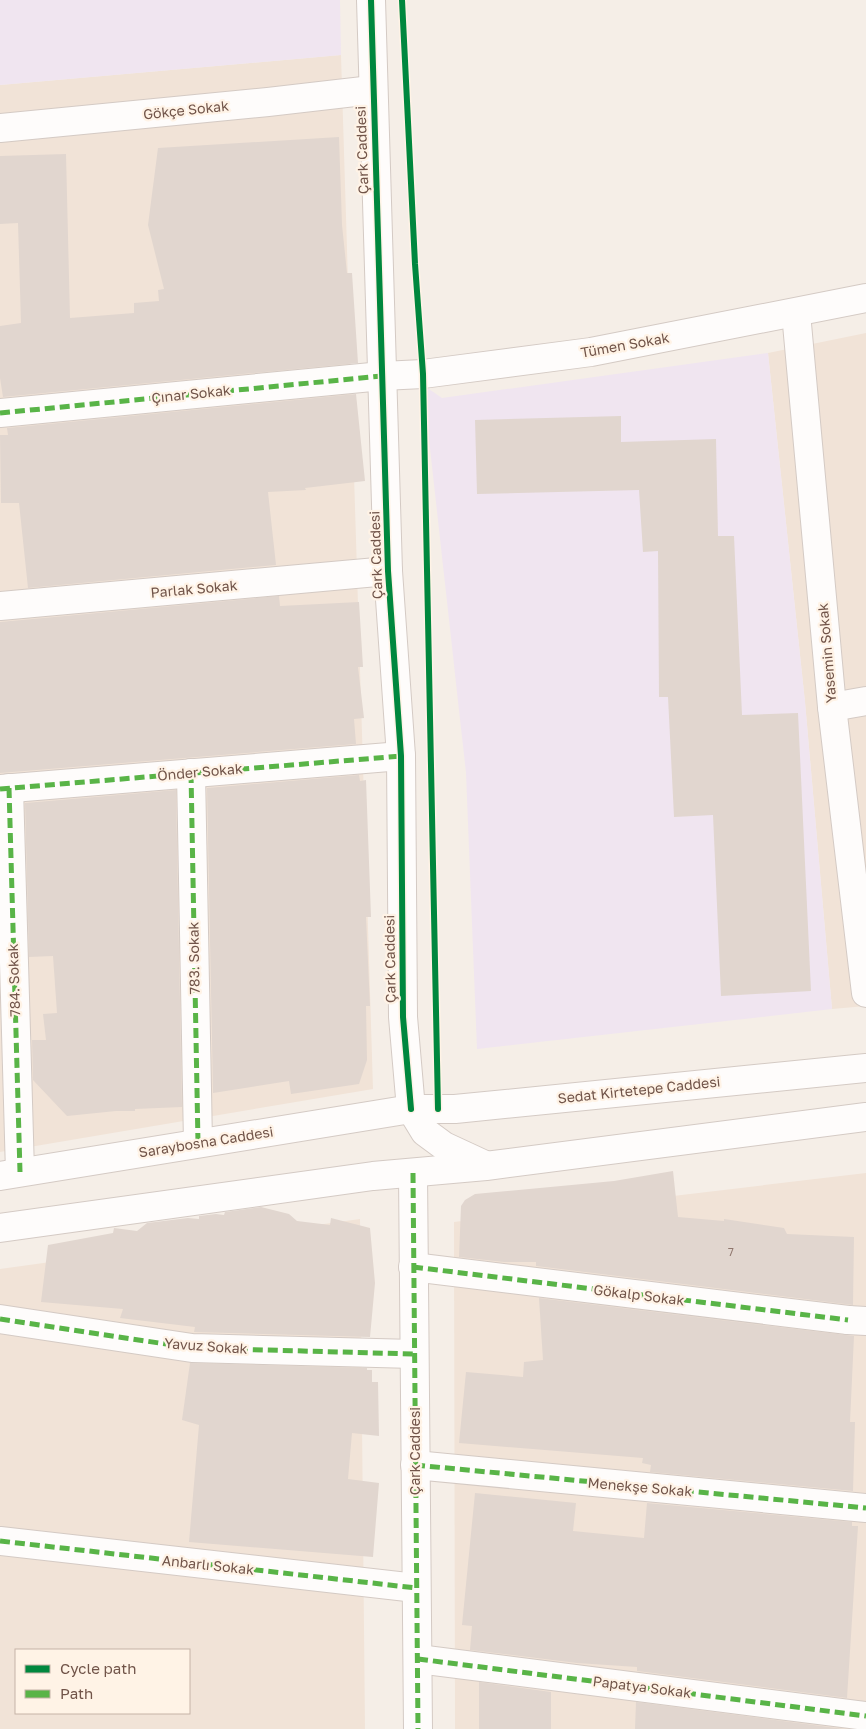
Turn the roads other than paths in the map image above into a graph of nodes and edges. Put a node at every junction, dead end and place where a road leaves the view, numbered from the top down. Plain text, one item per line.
1 (370, 0) edge
2 (372, 90) junction
3 (0, 128) edge
4 (866, 298) edge
5 (796, 312) junction
6 (382, 376) junction
7 (0, 414) edge
8 (388, 571) junction
9 (0, 606) edge
10 (866, 701) edge
11 (832, 707) junction
12 (401, 756) junction
13 (191, 773) junction
14 (5, 788) edge
15 (866, 993) edge
16 (866, 1068) edge
17 (411, 1109) junction
18 (866, 1117) edge
19 (198, 1143) junction
20 (486, 1166) junction
21 (413, 1173) junction
22 (10, 1174) edge
23 (0, 1228) edge
24 (413, 1268) junction
25 (0, 1319) edge
26 (857, 1320) edge
27 (414, 1354) junction
28 (415, 1465) junction
29 (866, 1508) edge
30 (0, 1541) edge
31 (416, 1588) junction
32 (418, 1659) junction
33 (866, 1716) edge
34 (418, 1729) edge

1 - 2 street, Çark Caddesi
2 - 3 street, Gökçe Sokak
2 - 6 street, Çark Caddesi
4 - 5 street, Tümen Sokak
5 - 6 street, Tümen Sokak
5 - 11 street, Yasemin Sokak
6 - 7 street, Çınar Sokak
6 - 8 street, Çark Caddesi
8 - 9 street, Parlak Sokak
8 - 12 street, Çark Caddesi
10 - 11 street
11 - 15 street, Yasemin Sokak
12 - 13 street, Önder Sokak
12 - 17 street, Çark Caddesi
13 - 14 street, Önder Sokak
13 - 19 street, 783. Sokak
14 - 22 street, 784. Sokak
16 - 17 street, Sedat Kirtetepe Caddesi
17 - 19 street, Saraybosna Caddesi
17 - 20 street
18 - 20 street
19 - 22 street, Saraybosna Caddesi
20 - 21 street
21 - 23 street
21 - 24 street, Çark Caddesi
24 - 26 street, Gökalp Sokak
24 - 27 street, Çark Caddesi
25 - 27 street, Yavuz Sokak
27 - 28 street, Çark Caddesi
28 - 29 street, Menekşe Sokak
28 - 31 street, Çark Caddesi
30 - 31 street, Anbarlı Sokak
31 - 32 street, Çark Caddesi
32 - 33 street, Papatya Sokak
32 - 34 street, Çark Caddesi

